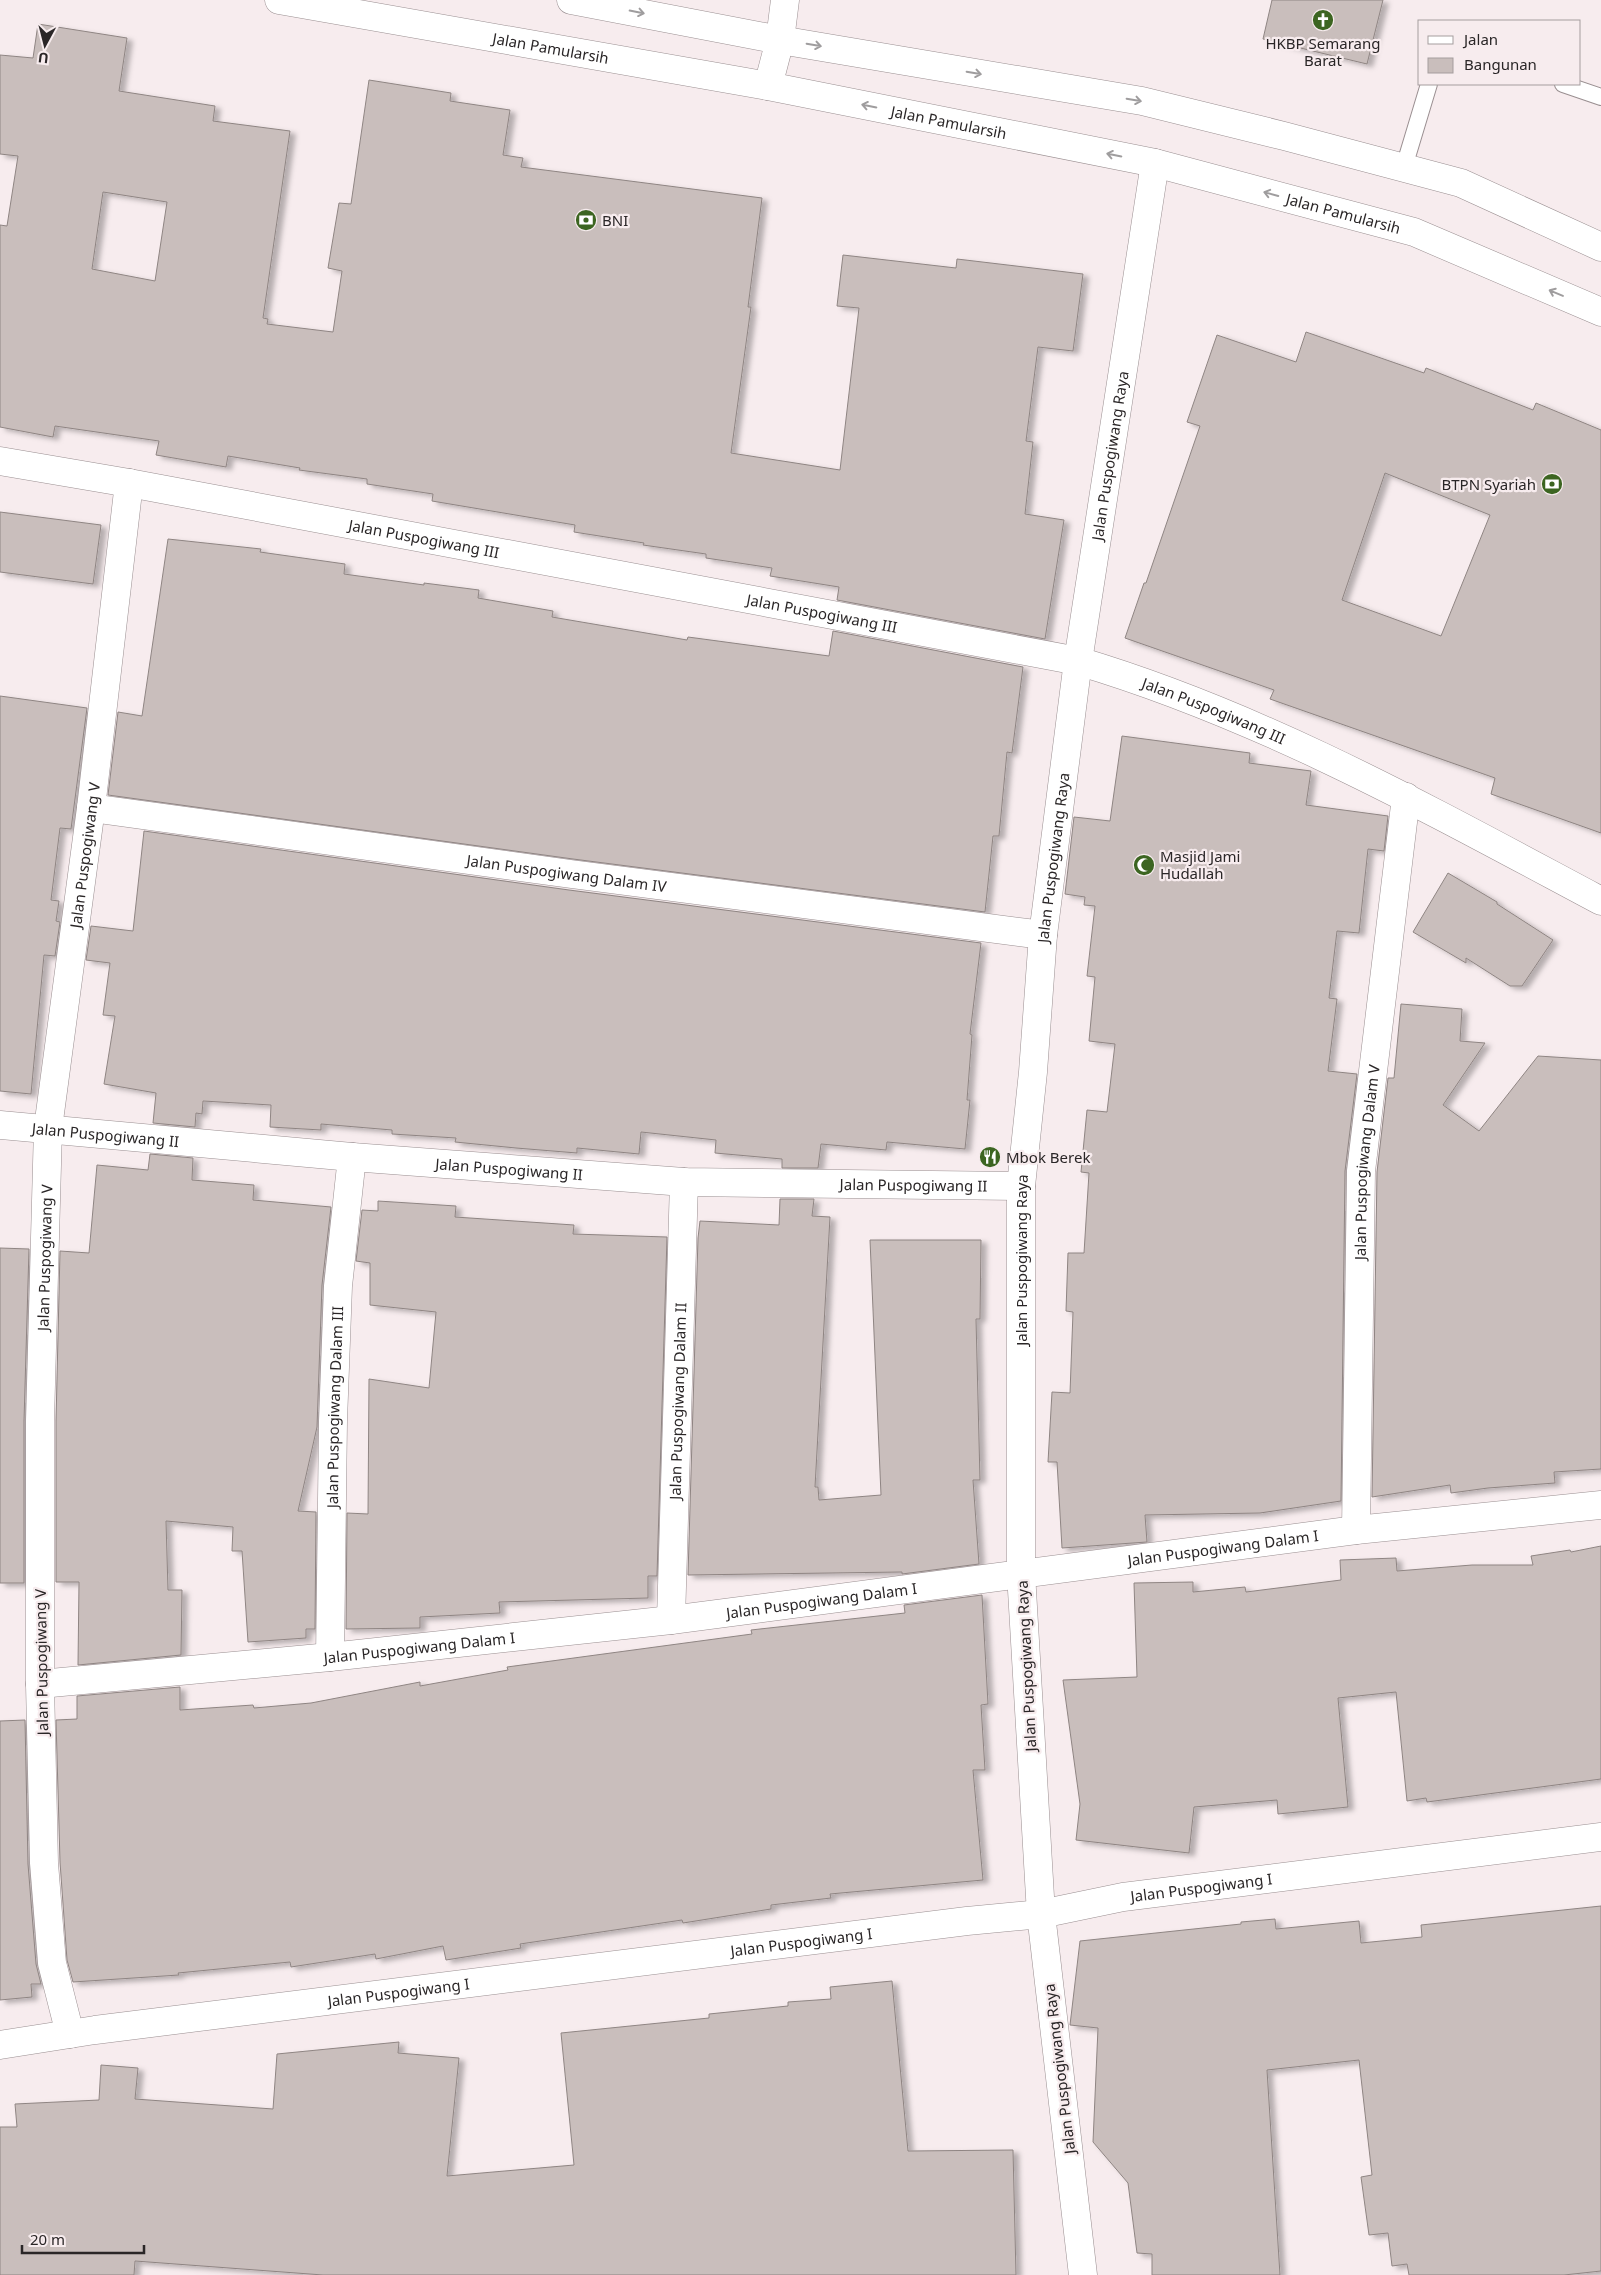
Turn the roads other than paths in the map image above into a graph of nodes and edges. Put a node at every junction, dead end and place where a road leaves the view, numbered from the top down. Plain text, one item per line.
1 (279, 0) edge
2 (572, 0) edge
3 (785, 0) edge
4 (780, 40) junction
5 (1429, 85) edge
6 (1566, 85) edge
7 (768, 86) junction
8 (1601, 97) edge
9 (1155, 163) junction
10 (1404, 168) junction
11 (1601, 248) edge
12 (1601, 312) edge
13 (0, 461) edge
14 (129, 483) junction
15 (1078, 661) junction
16 (1406, 797) junction
17 (91, 808) junction
18 (1601, 901) edge
19 (1043, 934) junction
20 (0, 1125) edge
21 (48, 1128) junction
22 (352, 1157) junction
23 (684, 1182) junction
24 (1021, 1186) junction
25 (1601, 1505) edge
26 (1356, 1530) junction
27 (1021, 1573) junction
28 (671, 1620) junction
29 (330, 1657) junction
30 (40, 1684) junction
31 (1601, 1837) edge
32 (1041, 1914) junction
33 (70, 2034) junction
34 (0, 2044) edge
35 (1083, 2275) edge

1 - 7 main road, Jalan Pamularsih
2 -> 4 main road
3 - 4 main road
4 - 7 main road
4 -> 10 main road
5 - 10 lane
6 - 8 lane
9 -> 7 main road, Jalan Pamularsih
12 -> 9 main road, Jalan Pamularsih
9 - 15 main road, Jalan Puspogiwang Raya
10 - 11 main road
13 - 14 main road, Jalan Puspogiwang III
14 - 15 main road, Jalan Puspogiwang III
14 - 17 main road, Jalan Puspogiwang V
15 - 16 main road, Jalan Puspogiwang III
15 - 19 main road, Jalan Puspogiwang Raya
16 - 18 main road, Jalan Puspogiwang III
16 - 26 main road, Jalan Puspogiwang Dalam V
17 - 19 main road, Jalan Puspogiwang Dalam IV
17 - 21 main road, Jalan Puspogiwang V
19 - 24 main road, Jalan Puspogiwang Raya
20 - 21 main road, Jalan Puspogiwang II
21 - 22 main road, Jalan Puspogiwang II
21 - 30 main road, Jalan Puspogiwang V
22 - 23 main road, Jalan Puspogiwang II
22 - 29 main road, Jalan Puspogiwang Dalam III
23 - 24 main road, Jalan Puspogiwang II
23 - 28 main road, Jalan Puspogiwang Dalam II
24 - 27 main road, Jalan Puspogiwang Raya
25 - 26 main road, Jalan Puspogiwang Dalam I
26 - 27 main road, Jalan Puspogiwang Dalam I
27 - 28 main road, Jalan Puspogiwang Dalam I
27 - 32 main road, Jalan Puspogiwang Raya
28 - 29 main road, Jalan Puspogiwang Dalam I
29 - 30 main road, Jalan Puspogiwang Dalam I
30 - 33 main road, Jalan Puspogiwang V
31 - 32 main road, Jalan Puspogiwang I
32 - 33 main road, Jalan Puspogiwang I
32 - 35 main road, Jalan Puspogiwang Raya
33 - 34 main road, Jalan Puspogiwang I

